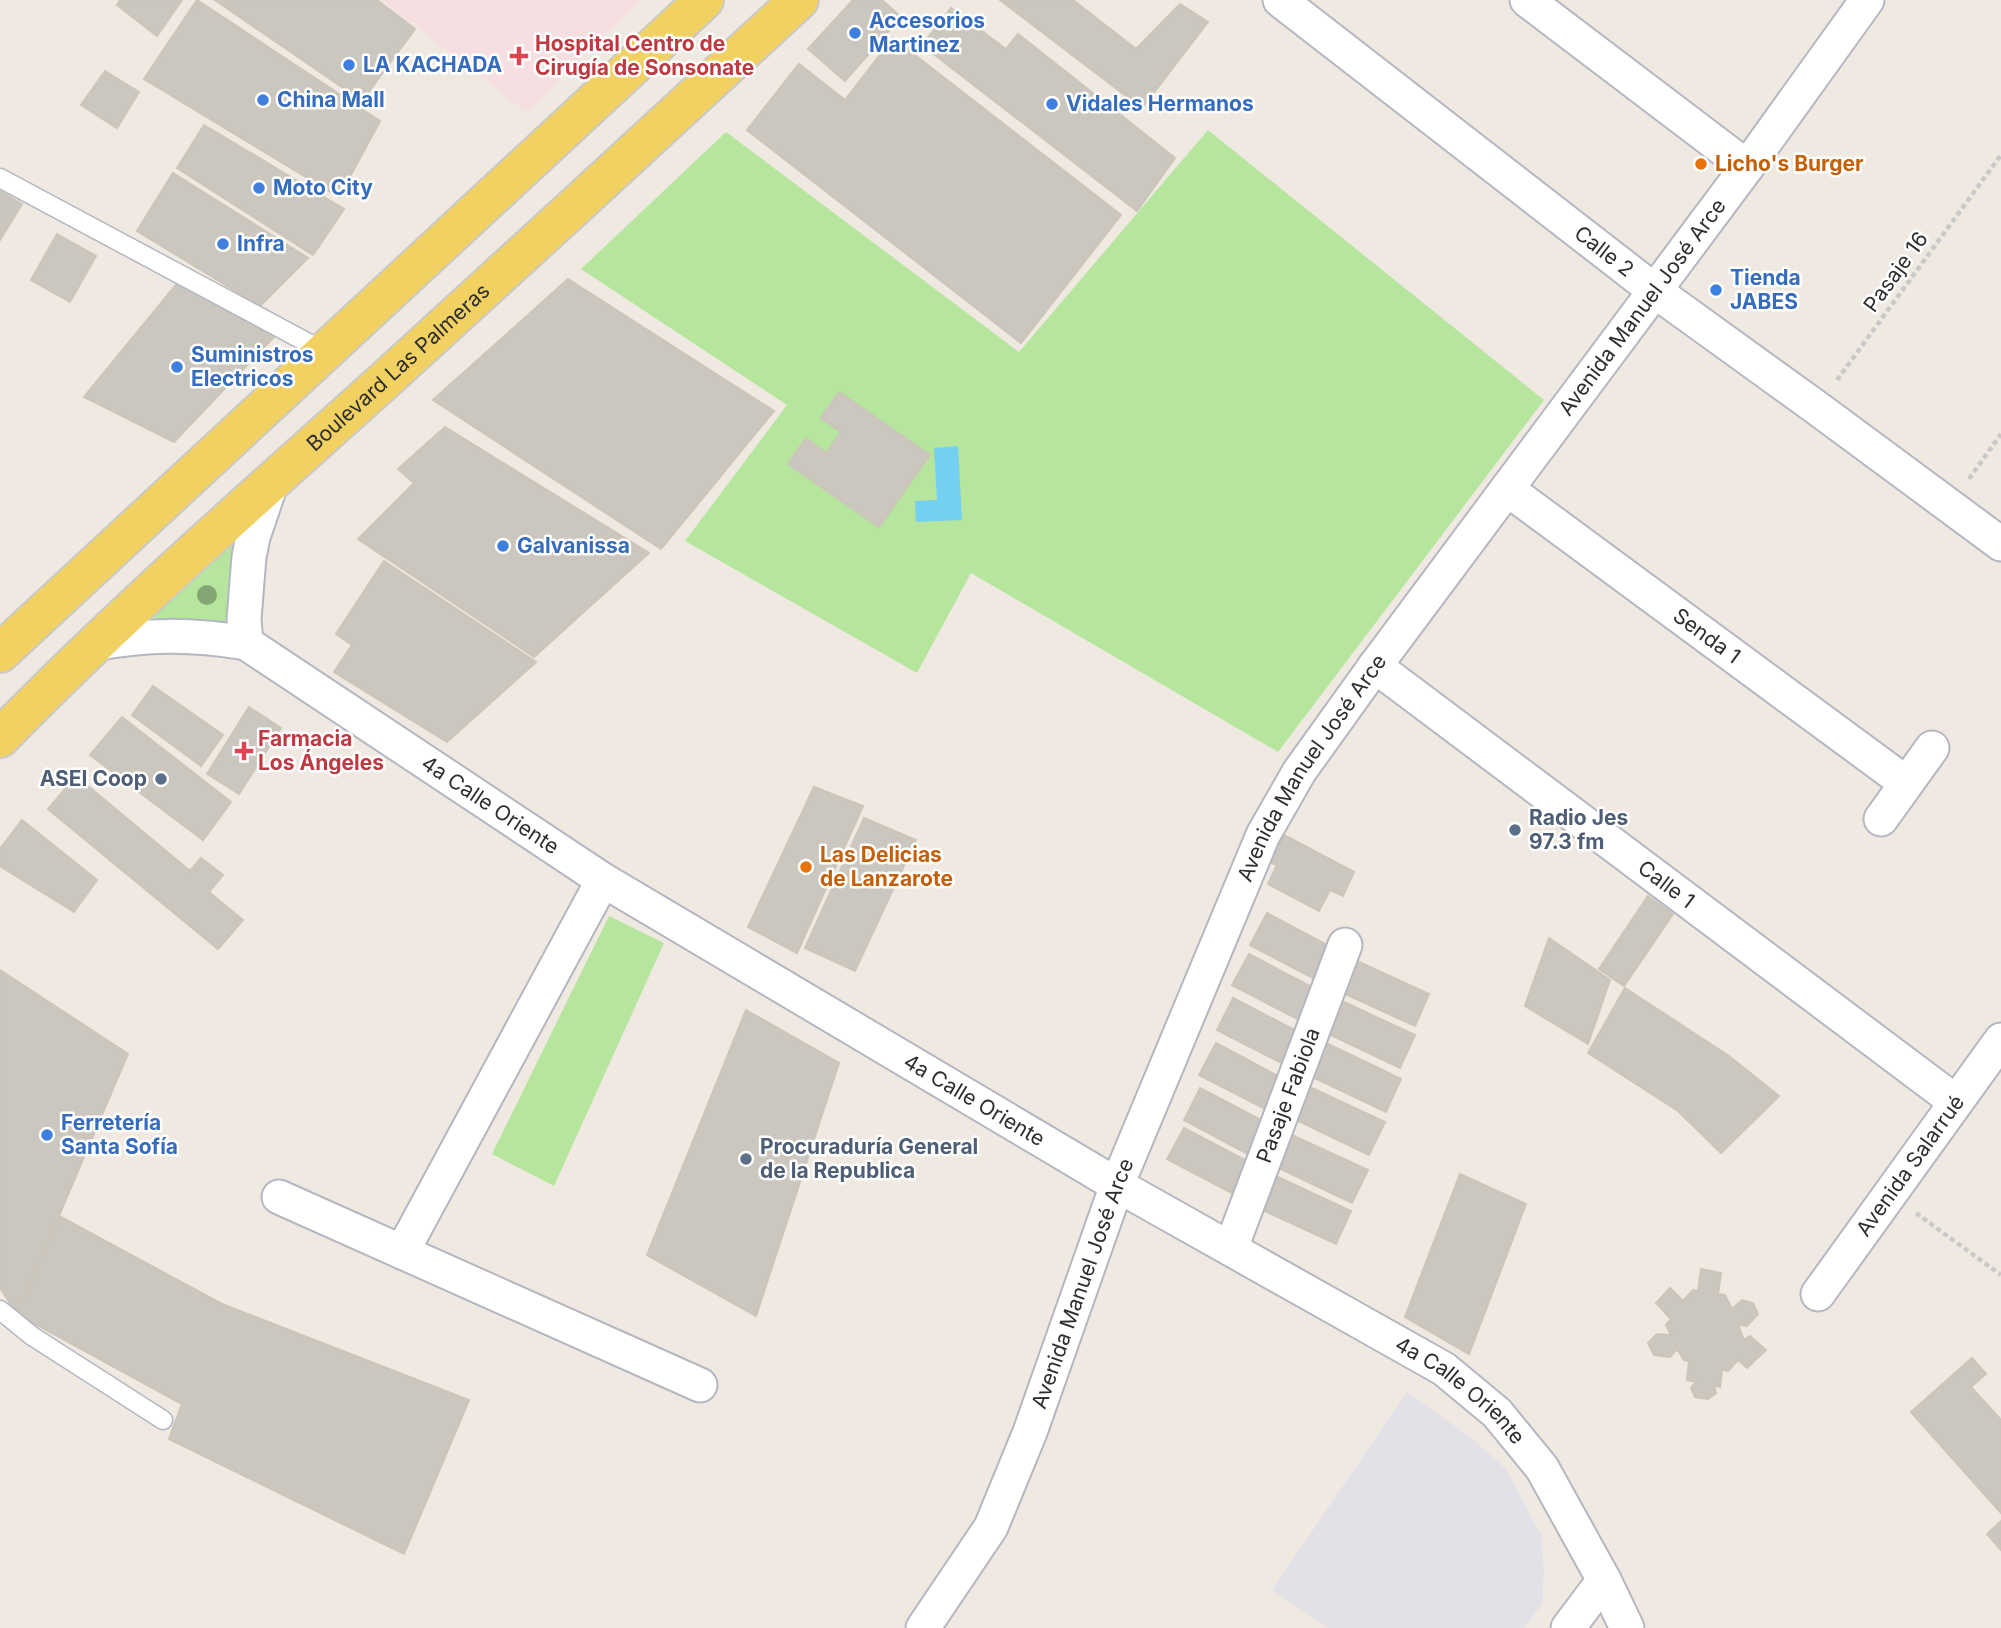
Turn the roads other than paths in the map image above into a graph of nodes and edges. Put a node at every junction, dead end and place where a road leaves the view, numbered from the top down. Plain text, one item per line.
1 (704, 0) edge
2 (799, 0) edge
3 (1280, 0) edge
4 (1527, 0) edge
5 (1857, 4) edge
6 (1747, 167) junction
7 (0, 178) edge
8 (1655, 291) junction
9 (325, 352) junction
10 (272, 481) junction
11 (1507, 489) junction
12 (2001, 544) edge
13 (246, 643) junction
14 (94, 644) junction
15 (0, 653) edge
16 (1375, 666) junction
17 (0, 738) edge
18 (1932, 748) dead end
19 (1906, 783) junction
20 (1881, 819) dead end
21 (603, 880) junction
22 (1345, 944) dead end
23 (1997, 1052) edge
24 (1956, 1101) junction
25 (1117, 1185) junction
26 (279, 1197) dead end
27 (1231, 1248) junction
28 (402, 1252) junction
29 (1818, 1294) dead end
30 (0, 1310) edge
31 (700, 1385) dead end
32 (163, 1420) dead end
33 (1604, 1580) junction
34 (923, 1628) edge
35 (1567, 1628) edge
36 (1627, 1628) edge

1 - 9 main road
2 - 10 main road, Boulevard Las Palmeras
3 - 8 street, Calle 2
4 - 6 street
5 - 6 street, Avenida Manuel José Arce
6 - 8 street, Avenida Manuel José Arce
7 - 9 lane
8 - 11 street, Avenida Manuel José Arce
8 - 12 street, Calle 2
9 - 15 main road
10 - 13 street
10 - 14 main road, Boulevard Las Palmeras
11 - 16 street, Avenida Manuel José Arce
11 - 19 street, Senda 1
13 - 14 street
13 - 21 street, 4a Calle Oriente
14 - 17 main road, Boulevard Las Palmeras
16 - 24 street, Calle 1
16 - 25 street, Avenida Manuel José Arce
18 - 19 street
19 - 20 street
21 - 25 street, 4a Calle Oriente
21 - 28 street
22 - 27 street, Pasaje Fabiola
23 - 24 street, Avenida Salarrué
24 - 29 street, Avenida Salarrué
25 - 27 street, 4a Calle Oriente
25 - 34 street, Avenida Manuel José Arce
26 - 28 street
27 - 33 street, 4a Calle Oriente
28 - 31 street
30 - 32 lane
33 - 35 street
33 - 36 street, 4a Calle Oriente

